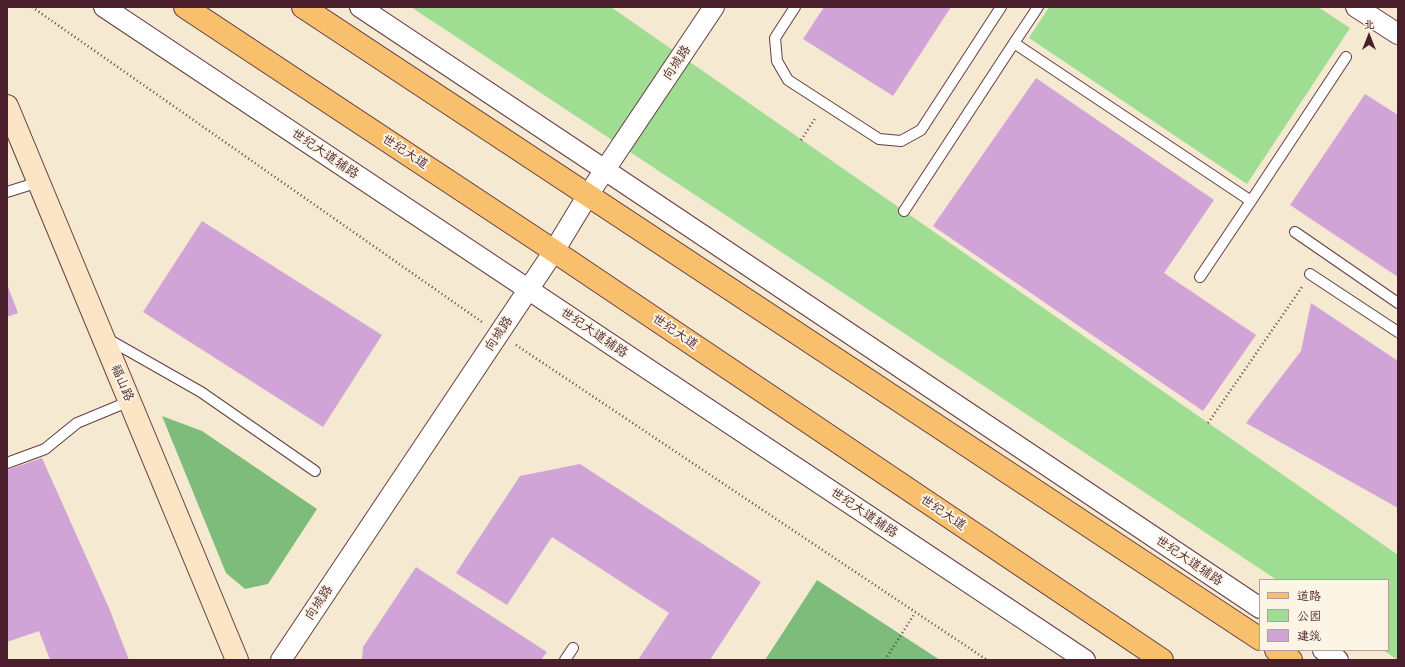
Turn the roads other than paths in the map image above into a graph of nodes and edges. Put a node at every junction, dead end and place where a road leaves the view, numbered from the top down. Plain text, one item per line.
1 (104, 7) edge
2 (185, 7) edge
3 (303, 7) edge
4 (360, 7) edge
5 (714, 7) edge
6 (795, 7) edge
7 (1001, 7) edge
8 (1038, 7) edge
9 (1356, 7) edge
10 (1398, 34) edge
11 (1014, 43) junction
12 (1346, 58) dead end
13 (7, 106) edge
14 (605, 170) junction
15 (39, 182) junction
16 (7, 192) edge
17 (588, 195) junction
18 (1251, 201) junction
19 (904, 211) dead end
20 (1295, 232) dead end
21 (554, 251) junction
22 (1310, 274) road end
23 (1200, 277) dead end
24 (528, 290) junction
25 (1398, 303) edge
26 (1398, 332) edge
27 (102, 336) junction
28 (130, 402) junction
29 (7, 463) edge
30 (315, 471) dead end
31 (1259, 607) edge
32 (1259, 638) edge
33 (573, 648) dead end
34 (1278, 651) edge
35 (1324, 651) edge
36 (237, 660) edge
37 (281, 660) edge
38 (565, 660) edge
39 (1085, 660) edge
40 (1162, 660) edge
41 (1291, 660) edge
42 (1338, 660) edge

1 - 24 street, 世纪大道辅路
2 - 21 main road, 世纪大道
3 - 17 main road
4 - 14 street, 世纪大道辅路
5 - 14 street, 向城路
6 - 7 lane
8 - 11 lane
9 - 10 street
11 - 18 lane
11 - 19 lane
12 - 18 lane
13 - 15 street, 福山路
14 - 17 street, 向城路
14 - 31 street, 世纪大道辅路
15 - 16 lane
15 - 27 street, 福山路
17 - 21 street, 向城路
17 - 32 main road
18 - 23 lane
20 - 25 lane
21 - 24 street, 向城路
21 - 40 main road, 世纪大道
22 - 26 lane
24 - 37 street, 向城路
24 - 39 street, 世纪大道辅路
27 - 28 street, 福山路
27 - 30 lane
28 - 29 lane
28 - 36 street, 福山路
33 - 38 lane
34 - 41 main road
35 - 42 street

